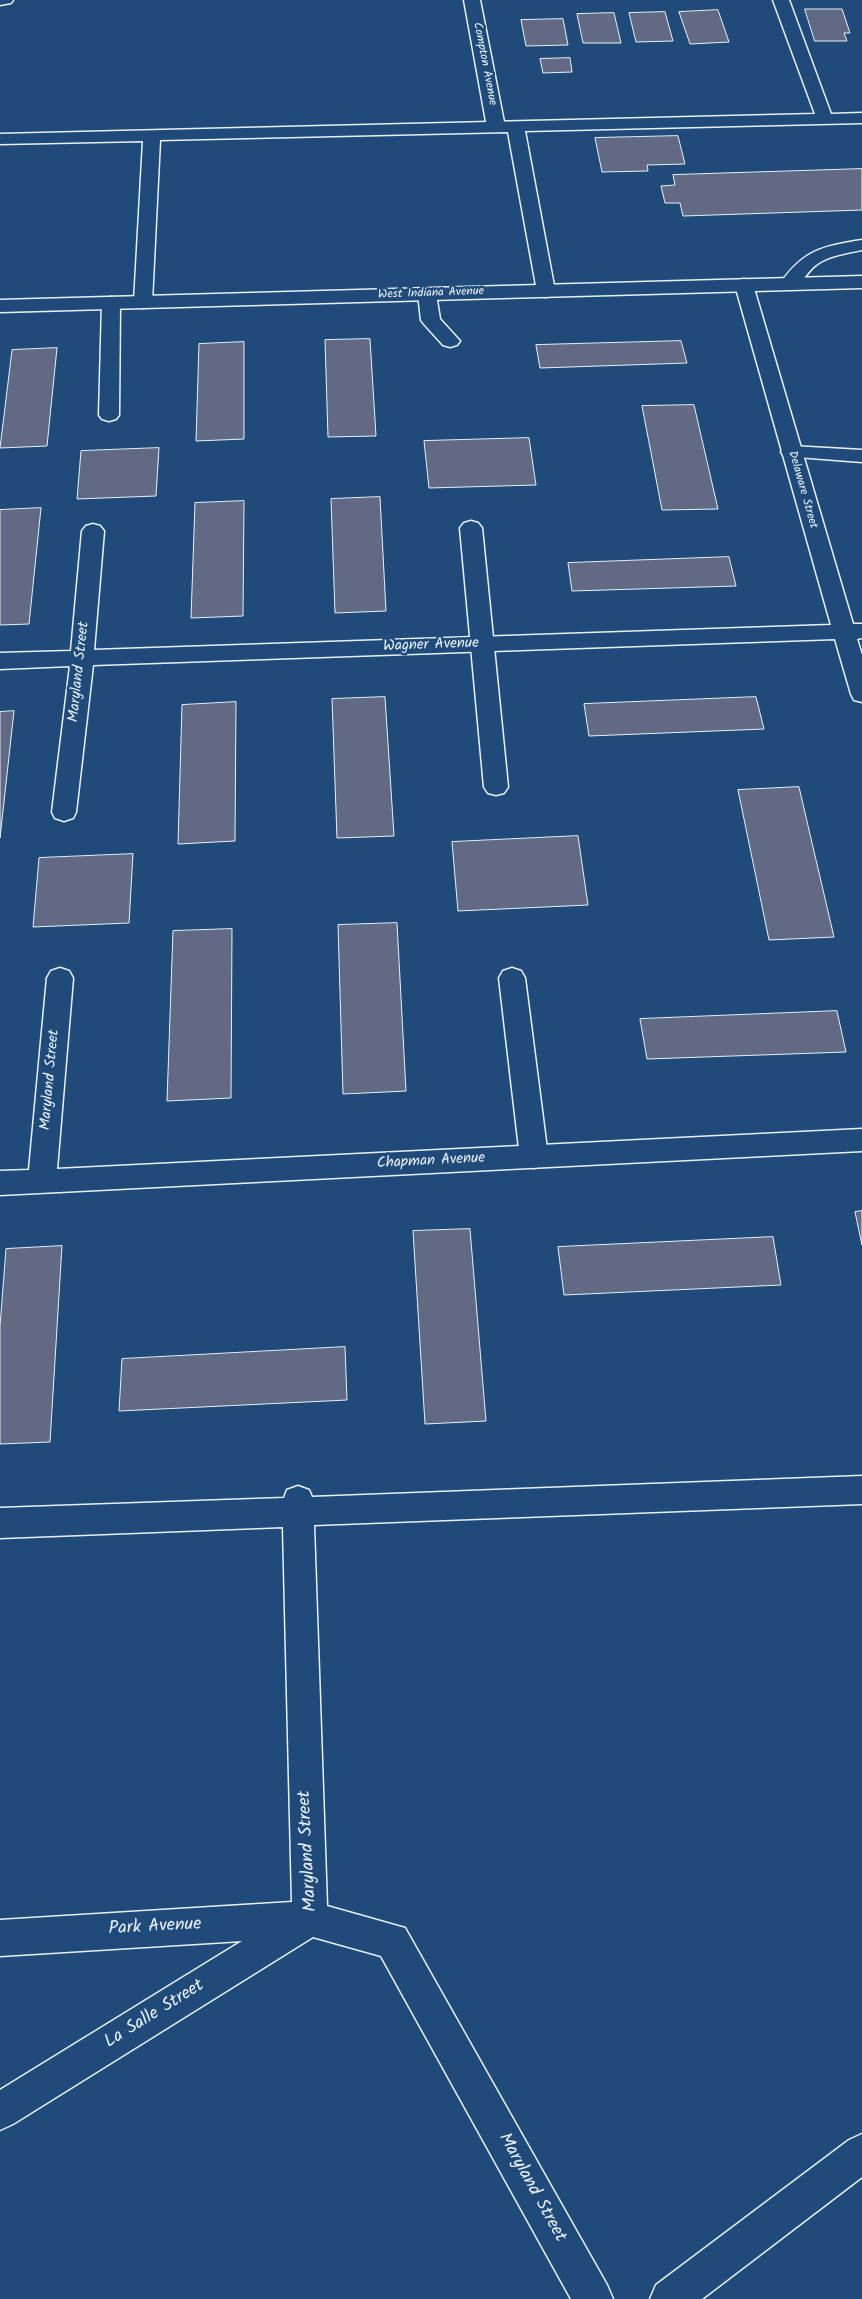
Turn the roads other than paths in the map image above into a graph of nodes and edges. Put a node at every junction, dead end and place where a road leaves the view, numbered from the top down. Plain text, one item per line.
1 (0, 0) edge
2 (5, 0) edge
3 (472, 0) edge
4 (781, 0) edge
5 (862, 118) edge
6 (825, 119) junction
7 (496, 127) junction
8 (516, 127) junction
9 (152, 136) junction
10 (0, 139) edge
11 (862, 245) edge
12 (862, 282) edge
13 (789, 284) junction
14 (744, 285) junction
15 (546, 292) junction
16 (427, 294) junction
17 (143, 302) junction
18 (111, 303) junction
19 (0, 306) edge
20 (450, 341) dead end
21 (109, 415) dead end
22 (791, 452) junction
23 (862, 456) edge
24 (471, 528) dead end
25 (93, 531) dead end
26 (852, 631) edge
27 (483, 644) junction
28 (82, 659) junction
29 (0, 662) edge
30 (862, 694) edge
31 (496, 787) dead end
32 (64, 812) dead end
33 (60, 978) dead end
34 (512, 978) dead end
35 (862, 1140) edge
36 (534, 1157) junction
37 (42, 1182) junction
38 (0, 1183) edge
39 (862, 1490) edge
40 (298, 1506) junction
41 (0, 1523) edge
42 (310, 1919) junction
43 (0, 1938) edge
44 (0, 2111) edge
45 (862, 2153) edge
46 (593, 2299) edge
47 (670, 2299) edge

1 - 2 street
3 - 7 street, Compton Avenue
4 - 6 street
5 - 6 street
6 - 8 street
7 - 8 street
7 - 9 street
8 - 15 street
9 - 10 street
9 - 17 street
11 - 13 street
12 - 13 street, West Indiana Avenue
13 - 14 street, West Indiana Avenue
14 - 15 street, West Indiana Avenue
14 - 22 street, Delaware Street
15 - 16 street, West Indiana Avenue
16 - 17 street, West Indiana Avenue
16 - 20 street
17 - 18 street, West Indiana Avenue
18 - 19 street, West Indiana Avenue
18 - 21 street
22 - 23 street
22 - 26 street, Delaware Street
24 - 27 street
25 - 28 street, Maryland Street
26 - 27 street, Wagner Avenue
26 - 30 street, Delaware Street
27 - 28 street, Wagner Avenue
27 - 31 street
28 - 29 street, Wagner Avenue
28 - 32 street, Maryland Street
33 - 37 street, Maryland Street
34 - 36 street
35 - 36 street, Chapman Avenue
36 - 37 street, Chapman Avenue
37 - 38 street, Chapman Avenue
39 - 40 street
40 - 41 street
40 - 42 street, Maryland Street
42 - 43 street, Park Avenue
42 - 44 street, La Salle Street
42 - 46 street, Maryland Street
45 - 47 street

